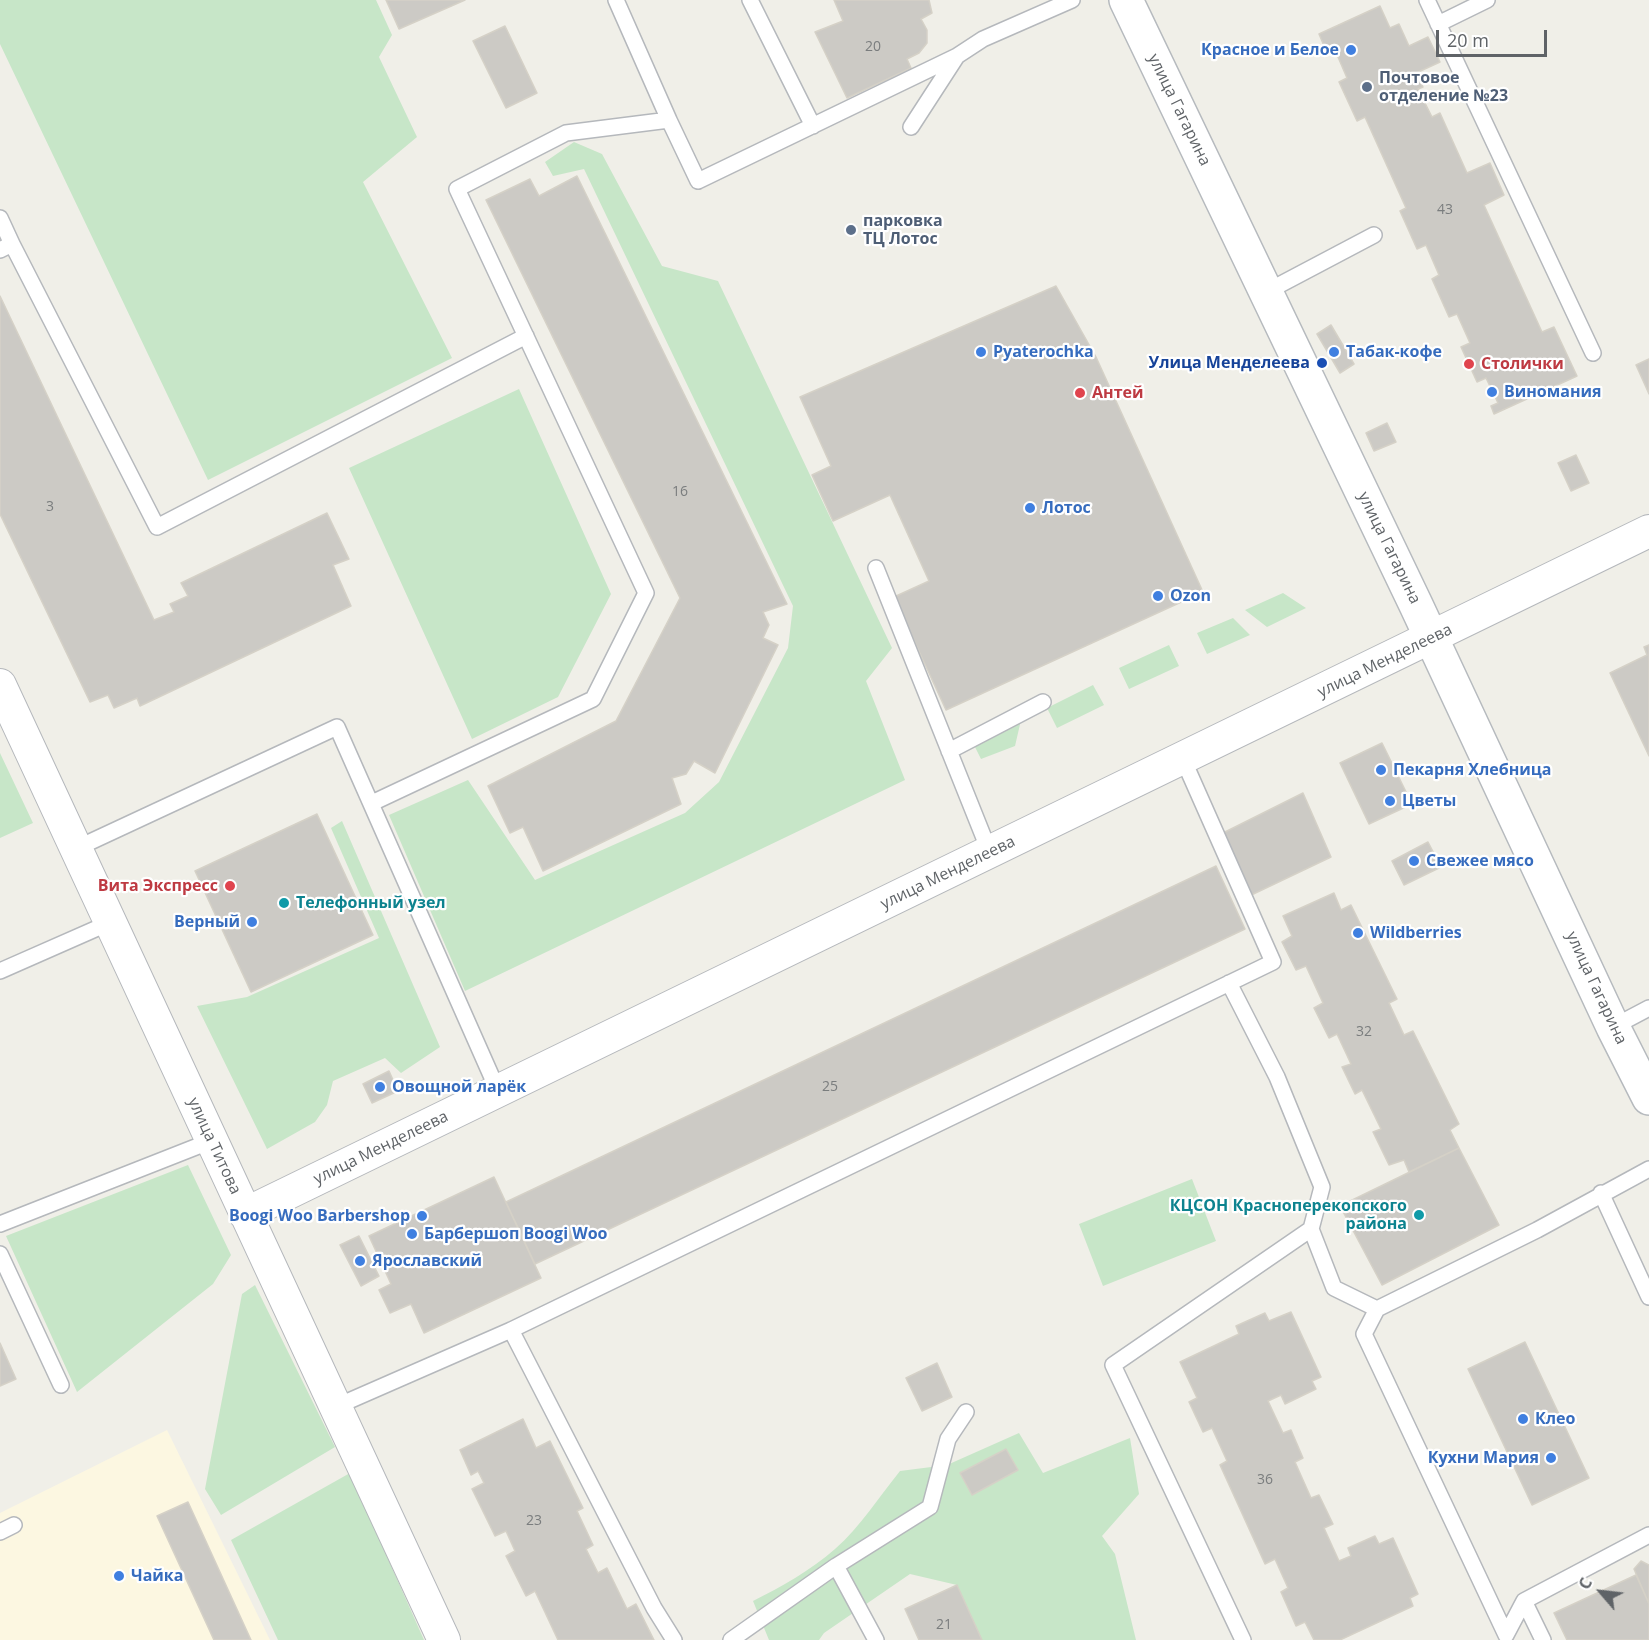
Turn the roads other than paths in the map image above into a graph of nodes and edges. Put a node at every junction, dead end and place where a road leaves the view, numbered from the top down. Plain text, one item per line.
1 (616, 0) edge
2 (750, 0) edge
3 (1072, 0) edge
4 (1126, 0) edge
5 (1427, 0) edge
6 (1487, 0) edge
7 (1438, 24) junction
8 (957, 56) junction
9 (669, 120) junction
10 (813, 126) junction
11 (910, 127) dead end
12 (0, 218) edge
13 (1374, 235) dead end
14 (6, 247) edge
15 (1266, 292) junction
16 (526, 336) junction
17 (1593, 353) dead end
18 (1649, 531) edge
19 (876, 568) dead end
20 (1431, 639) junction
21 (0, 685) edge
22 (1043, 702) dead end
23 (949, 751) junction
24 (1183, 759) junction
25 (372, 803) junction
26 (75, 849) junction
27 (990, 853) junction
28 (109, 923) junction
29 (0, 971) edge
30 (1229, 983) junction
31 (1649, 1008) edge
32 (1613, 1027) junction
33 (498, 1092) junction
34 (1649, 1098) edge
35 (211, 1141) junction
36 (1649, 1169) edge
37 (1602, 1194) junction
38 (245, 1214) junction
39 (0, 1224) edge
40 (1311, 1229) junction
41 (0, 1254) edge
42 (1649, 1298) edge
43 (1377, 1309) junction
44 (512, 1330) junction
45 (61, 1385) dead end
46 (335, 1407) junction
47 (966, 1412) dead end
48 (14, 1525) dead end
49 (0, 1532) edge
50 (1649, 1535) edge
51 (837, 1566) junction
52 (1524, 1601) junction
53 (1501, 1638) edge
54 (444, 1640) edge
55 (674, 1640) edge
56 (731, 1640) edge
57 (876, 1640) edge
58 (1243, 1640) edge
59 (1543, 1640) edge

1 - 9 lane
2 - 10 lane
3 - 8 lane
4 - 15 main road, улица Гагарина
5 - 7 lane
6 - 7 lane
7 - 17 lane
8 - 10 lane
8 - 11 lane
9 - 10 lane
9 - 16 lane
12 - 14 lane
13 - 15 lane
14 - 16 lane
15 - 20 main road, улица Гагарина
16 - 25 lane
18 - 20 street, улица Менделеева
19 - 23 lane
20 - 24 street, улица Менделеева
20 - 32 main road, улица Гагарина
21 - 26 street, улица Титова
22 - 23 lane
23 - 27 lane
24 - 27 street, улица Менделеева
24 - 30 lane
25 - 26 lane
25 - 33 lane
26 - 28 street, улица Титова
27 - 33 street, улица Менделеева
28 - 29 lane
28 - 35 street, улица Титова
30 - 40 lane
30 - 44 lane
31 - 32 lane
32 - 34 main road, улица Гагарина
33 - 38 street, улица Менделеева
35 - 38 street, улица Титова
35 - 39 lane
36 - 37 lane
37 - 42 lane
37 - 43 lane
38 - 46 street, улица Титова
40 - 43 lane
40 - 58 lane
41 - 45 lane
43 - 53 lane
44 - 46 lane
44 - 55 lane
46 - 54 street, улица Титова
47 - 51 lane
48 - 49 lane
50 - 52 lane
51 - 56 lane
51 - 57 lane
52 - 53 lane
52 - 59 lane

